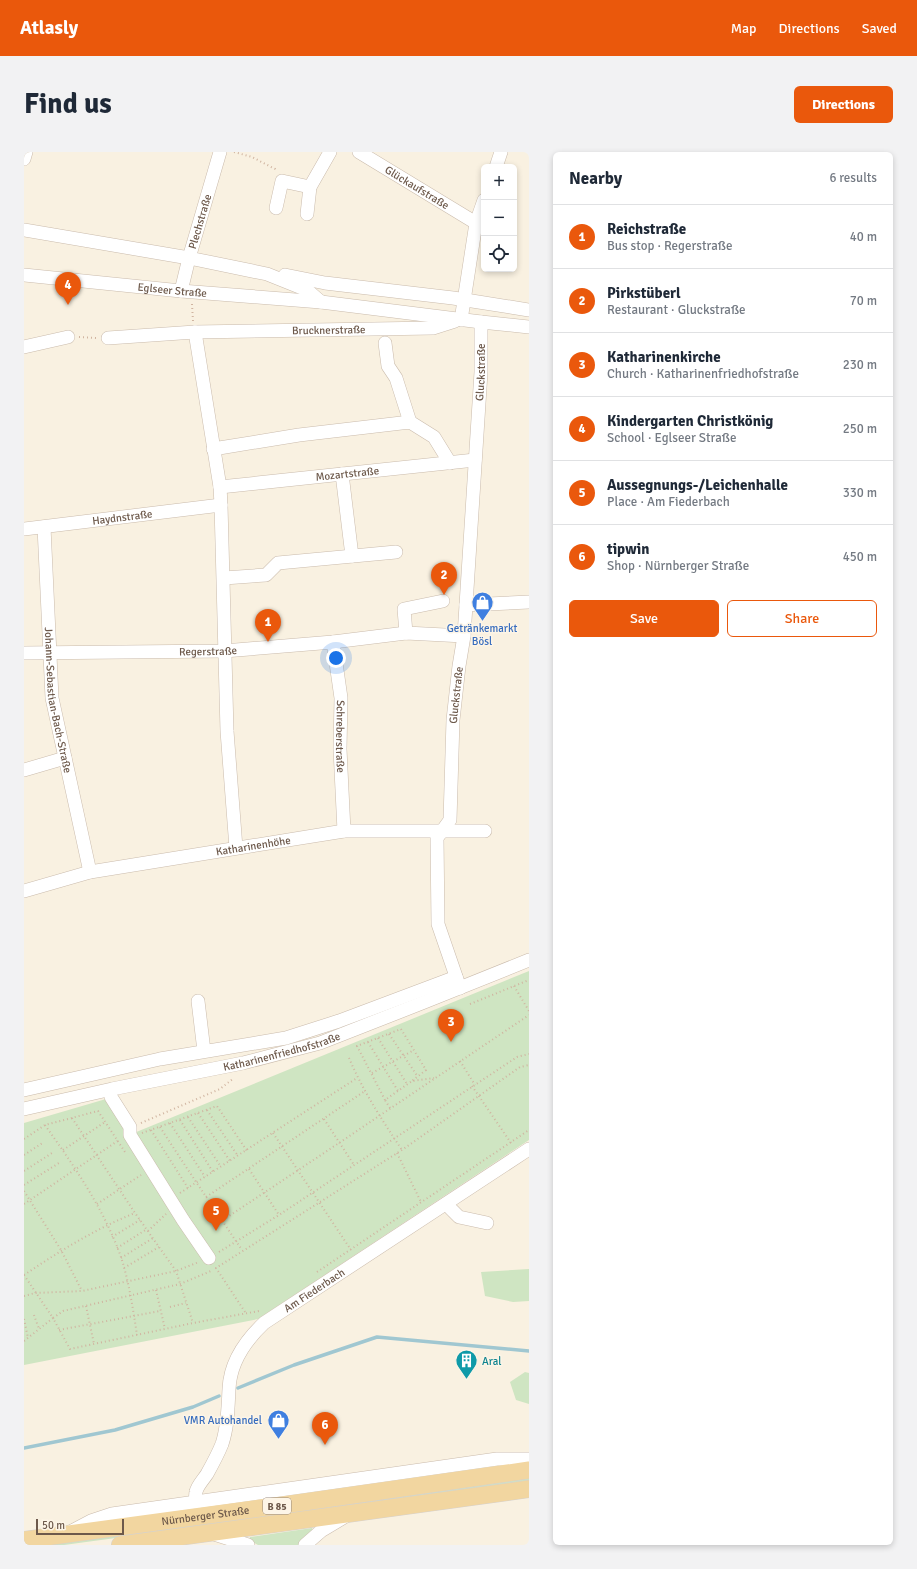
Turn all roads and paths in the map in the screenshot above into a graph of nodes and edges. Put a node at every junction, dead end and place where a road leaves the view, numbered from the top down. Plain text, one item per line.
1 (26, 152) edge
2 (220, 152) edge
3 (234, 152) edge
4 (330, 152) edge
5 (501, 152) edge
6 (364, 153) edge
7 (24, 159) edge
8 (497, 164) edge
9 (282, 181) junction
10 (310, 187) junction
11 (276, 208) dead end
12 (481, 209) edge
13 (307, 214) dead end
14 (476, 223) junction
15 (24, 230) edge
16 (189, 258) junction
17 (267, 274) junction
18 (24, 275) edge
19 (181, 292) junction
20 (464, 300) junction
21 (192, 302) dead end
22 (321, 302) junction
23 (529, 310) edge
24 (461, 320) junction
25 (482, 322) junction
26 (529, 326) edge
27 (194, 328) junction
28 (68, 337) joint
29 (108, 338) joint
30 (385, 343) dead end
31 (24, 347) edge
32 (410, 422) junction
33 (213, 449) junction
34 (475, 460) junction
35 (450, 463) junction
36 (342, 474) junction
37 (220, 487) junction
38 (221, 505) junction
39 (44, 527) junction
40 (24, 529) edge
41 (396, 552) dead end
42 (352, 556) junction
43 (224, 578) junction
44 (443, 600) dead end
45 (529, 602) edge
46 (466, 606) junction
47 (406, 633) junction
48 (464, 636) junction
49 (333, 642) junction
50 (224, 651) junction
51 (50, 652) junction
52 (24, 653) edge
53 (65, 758) junction
54 (24, 770) edge
55 (344, 831) junction
56 (443, 831) junction
57 (485, 831) dead end
58 (236, 848) junction
59 (90, 872) junction
60 (24, 891) edge
61 (529, 960) edge
62 (529, 980) edge
63 (458, 982) junction
64 (514, 986) junction
65 (198, 1001) dead end
66 (470, 1004) dead end
67 (529, 1011) edge
68 (529, 1014) edge
69 (389, 1034) junction
70 (378, 1038) junction
71 (368, 1042) junction
72 (414, 1050) junction
73 (204, 1051) junction
74 (529, 1054) edge
75 (403, 1055) junction
76 (349, 1058) dead end
77 (392, 1061) junction
78 (460, 1062) junction
79 (529, 1065) edge
80 (383, 1066) junction
81 (372, 1073) junction
82 (235, 1077) dead end
83 (418, 1077) junction
84 (357, 1078) junction
85 (435, 1078) junction
86 (412, 1081) junction
87 (408, 1084) junction
88 (475, 1084) junction
89 (472, 1086) junction
90 (24, 1090) edge
91 (365, 1091) junction
92 (398, 1091) junction
93 (478, 1096) junction
94 (111, 1097) dead end
95 (385, 1100) junction
96 (390, 1108) junction
97 (24, 1110) edge
98 (207, 1110) junction
99 (198, 1113) junction
100 (379, 1116) junction
101 (188, 1117) junction
102 (72, 1118) junction
103 (324, 1119) junction
104 (180, 1120) junction
105 (105, 1122) junction
106 (170, 1123) junction
107 (45, 1124) junction
108 (160, 1127) junction
109 (151, 1130) junction
110 (529, 1130) edge
111 (134, 1131) junction
112 (273, 1133) junction
113 (84, 1136) junction
114 (24, 1139) edge
115 (394, 1139) junction
116 (118, 1141) junction
117 (44, 1142) dead end
118 (340, 1143) junction
119 (511, 1143) junction
120 (282, 1147) junction
121 (529, 1149) edge
122 (63, 1150) junction
123 (402, 1150) junction
124 (247, 1151) junction
125 (52, 1153) dead end
126 (125, 1153) dead end
127 (397, 1153) junction
128 (24, 1155) edge
129 (97, 1156) junction
130 (238, 1156) junction
131 (230, 1161) junction
132 (59, 1163) dead end
133 (354, 1165) junction
134 (221, 1167) junction
135 (76, 1169) junction
136 (249, 1169) junction
137 (137, 1170) dead end
138 (298, 1170) junction
139 (24, 1171) edge
140 (213, 1172) junction
141 (205, 1177) junction
142 (196, 1183) junction
143 (24, 1185) edge
144 (188, 1188) junction
145 (120, 1189) junction
146 (24, 1191) edge
147 (264, 1192) junction
148 (313, 1193) junction
149 (179, 1194) dead end
150 (206, 1197) junction
151 (30, 1200) junction
152 (421, 1202) junction
153 (319, 1203) junction
154 (24, 1204) edge
155 (97, 1204) junction
156 (446, 1204) junction
157 (135, 1213) junction
158 (167, 1213) dead end
159 (279, 1215) junction
160 (140, 1220) junction
161 (222, 1220) junction
162 (488, 1223) dead end
163 (107, 1224) junction
164 (148, 1230) junction
165 (112, 1237) junction
166 (153, 1238) junction
167 (236, 1241) junction
168 (159, 1247) junction
169 (117, 1248) junction
170 (61, 1250) junction
171 (242, 1250) junction
172 (351, 1250) junction
173 (121, 1258) junction
174 (213, 1263) junction
175 (124, 1268) junction
176 (176, 1271) junction
177 (24, 1275) edge
178 (311, 1276) dead end
179 (126, 1282) junction
180 (180, 1284) junction
181 (156, 1290) junction
182 (82, 1291) junction
183 (35, 1293) junction
184 (24, 1296) edge
185 (131, 1296) junction
186 (186, 1303) junction
187 (86, 1306) junction
188 (170, 1307) dead end
189 (265, 1307) dead end
190 (160, 1311) junction
191 (245, 1313) junction
192 (34, 1315) dead end
193 (134, 1316) junction
194 (52, 1318) junction
195 (24, 1319) edge
196 (193, 1323) junction
197 (90, 1324) junction
198 (39, 1329) junction
199 (165, 1329) junction
200 (59, 1330) junction
201 (137, 1335) junction
202 (28, 1338) junction
203 (24, 1341) edge
204 (94, 1344) junction
205 (529, 1459) edge
206 (529, 1470) edge
207 (529, 1489) edge
208 (196, 1502) junction
209 (348, 1515) junction
210 (210, 1533) junction
211 (65, 1534) junction
212 (24, 1540) edge
213 (120, 1545) edge
214 (248, 1545) edge
215 (305, 1545) edge

1 - 7 street
2 - 16 street, Plechstraße
3 - 9 path
4 - 10 street
5 - 8 street
6 - 14 street, Glückaufstraße
9 - 10 street
9 - 11 street
10 - 13 street
12 - 14 street
14 - 20 street
15 - 16 street
16 - 17 street
16 - 19 street, Plechstraße
17 - 20 street
17 - 22 street
18 - 19 street, Eglseer Straße
19 - 22 street, Eglseer Straße
20 - 23 street
20 - 24 street
21 - 27 path
22 - 24 street, Eglseer Straße
24 - 25 street, Eglseer Straße
24 - 27 street, Brucknerstraße
25 - 26 street, Eglseer Straße
25 - 34 street, Gluckstraße
27 - 29 street, Brucknerstraße
27 - 33 street
28 - 29 path
28 - 31 street
30 - 32 street
32 - 33 street
32 - 35 street
33 - 37 street
34 - 35 street, Mozartstraße
34 - 46 street, Gluckstraße
35 - 36 street, Mozartstraße
36 - 37 street, Mozartstraße
36 - 42 street
37 - 38 street
38 - 39 street, Haydnstraße
38 - 43 street
39 - 40 street, Haydnstraße
39 - 51 street, Johann-Sebastian-Bach-Straße
41 - 42 street
42 - 43 street
43 - 50 street
44 - 47 street
45 - 46 street
46 - 48 street, Gluckstraße
47 - 48 street, Regerstraße
47 - 49 street, Regerstraße
48 - 56 street, Gluckstraße
49 - 50 street, Regerstraße
49 - 55 street, Schreberstraße
50 - 51 street, Regerstraße
50 - 58 street
51 - 52 street, Regerstraße
51 - 53 street, Johann-Sebastian-Bach-Straße
53 - 54 street
53 - 59 street, Johann-Sebastian-Bach-Straße
55 - 56 street, Katharinenhöhe
55 - 58 street, Katharinenhöhe
56 - 57 street, Katharinenhöhe
56 - 63 street, Gluckstraße
58 - 59 street, Katharinenhöhe
59 - 60 street, Katharinenhöhe
61 - 63 street, Katharinenfriedhofstraße
62 - 64 path
63 - 73 street
63 - 97 street, Katharinenfriedhofstraße
64 - 66 path
64 - 67 path
65 - 73 street
68 - 78 path
69 - 70 path
69 - 72 path
69 - 75 path
70 - 71 path
70 - 77 path
71 - 80 path
71 - 81 path
72 - 75 path
72 - 83 path
73 - 90 street
74 - 88 path
75 - 77 path
75 - 83 path
76 - 84 path
77 - 80 path
77 - 87 path
78 - 85 path
78 - 88 path
79 - 93 path
80 - 81 path
80 - 92 path
81 - 95 path
82 - 111 path
83 - 86 path
84 - 91 path
84 - 112 path
85 - 86 path
85 - 96 path
86 - 87 path
87 - 92 path
88 - 89 path
89 - 93 path
89 - 115 path
91 - 100 path
91 - 103 path
92 - 95 path
93 - 119 path
93 - 123 path
94 - 111 street
95 - 96 path
96 - 100 path
98 - 99 path
98 - 124 path
98 - 130 path
99 - 101 path
99 - 131 path
100 - 115 path
100 - 118 path
101 - 104 path
101 - 134 path
102 - 105 path
102 - 107 path
102 - 113 path
103 - 118 path
103 - 120 path
104 - 106 path
104 - 140 path
105 - 113 path
105 - 116 path
106 - 108 path
106 - 141 path
107 - 114 path
107 - 122 path
108 - 109 path
108 - 142 path
109 - 111 path
109 - 144 path
110 - 119 path
111 - 116 path
111 - 174 street
112 - 120 path
112 - 124 path
113 - 122 path
113 - 129 path
115 - 123 path
115 - 133 path
116 - 126 path
116 - 129 path
117 - 128 path
118 - 133 path
118 - 138 path
119 - 152 path
120 - 136 path
120 - 138 path
121 - 156 street, Am Fiederbach
122 - 135 path
123 - 127 path
124 - 130 path
125 - 139 path
127 - 152 path
127 - 153 path
129 - 135 path
129 - 145 path
130 - 131 path
131 - 134 path
132 - 143 path
133 - 148 path
134 - 140 path
135 - 151 path
135 - 155 path
136 - 147 path
136 - 150 path
137 - 145 path
138 - 147 path
138 - 148 path
140 - 141 path
141 - 142 path
142 - 144 path
142 - 150 path
144 - 149 path
145 - 155 path
145 - 157 path
146 - 151 path
147 - 159 path
147 - 161 path
148 - 153 path
148 - 159 path
150 - 161 path
151 - 154 path
151 - 170 path
152 - 172 path
153 - 171 path
153 - 172 path
155 - 163 path
156 - 162 street
156 - 208 street, Am Fiederbach
157 - 160 path
157 - 163 path
158 - 164 path
159 - 167 path
160 - 164 path
160 - 165 path
161 - 167 path
163 - 165 path
163 - 170 path
164 - 166 path
164 - 169 path
165 - 169 path
166 - 168 path
166 - 173 path
167 - 171 path
167 - 174 path
168 - 175 path
168 - 176 path
169 - 173 path
170 - 177 path
170 - 182 path
171 - 174 path
172 - 178 path
173 - 175 path
174 - 176 path
174 - 180 path
174 - 191 path
175 - 179 path
176 - 179 path
176 - 180 path
177 - 183 path
179 - 182 path
179 - 185 path
180 - 181 path
180 - 186 path
181 - 185 path
181 - 190 path
182 - 183 path
183 - 184 path
183 - 194 path
185 - 187 path
185 - 193 path
186 - 188 path
186 - 196 path
187 - 194 path
187 - 197 path
189 - 191 path
190 - 193 path
190 - 199 path
191 - 196 path
192 - 198 path
193 - 197 path
193 - 201 path
194 - 198 path
194 - 200 path
195 - 202 path
196 - 199 path
197 - 200 path
197 - 204 path
198 - 202 path
199 - 201 path
200 - 204 path
201 - 204 path
202 - 203 path
205 - 208 street
206 - 211 main road, Nürnberger Straße / B 85
207 - 209 main road, Nürnberger Straße / B 85
208 - 211 street
209 - 210 main road, Nürnberger Straße / B 85
209 - 215 street
210 - 213 main road, Nürnberger Straße / B 85
210 - 214 street
211 - 212 main road, Nürnberger Straße / B 85

